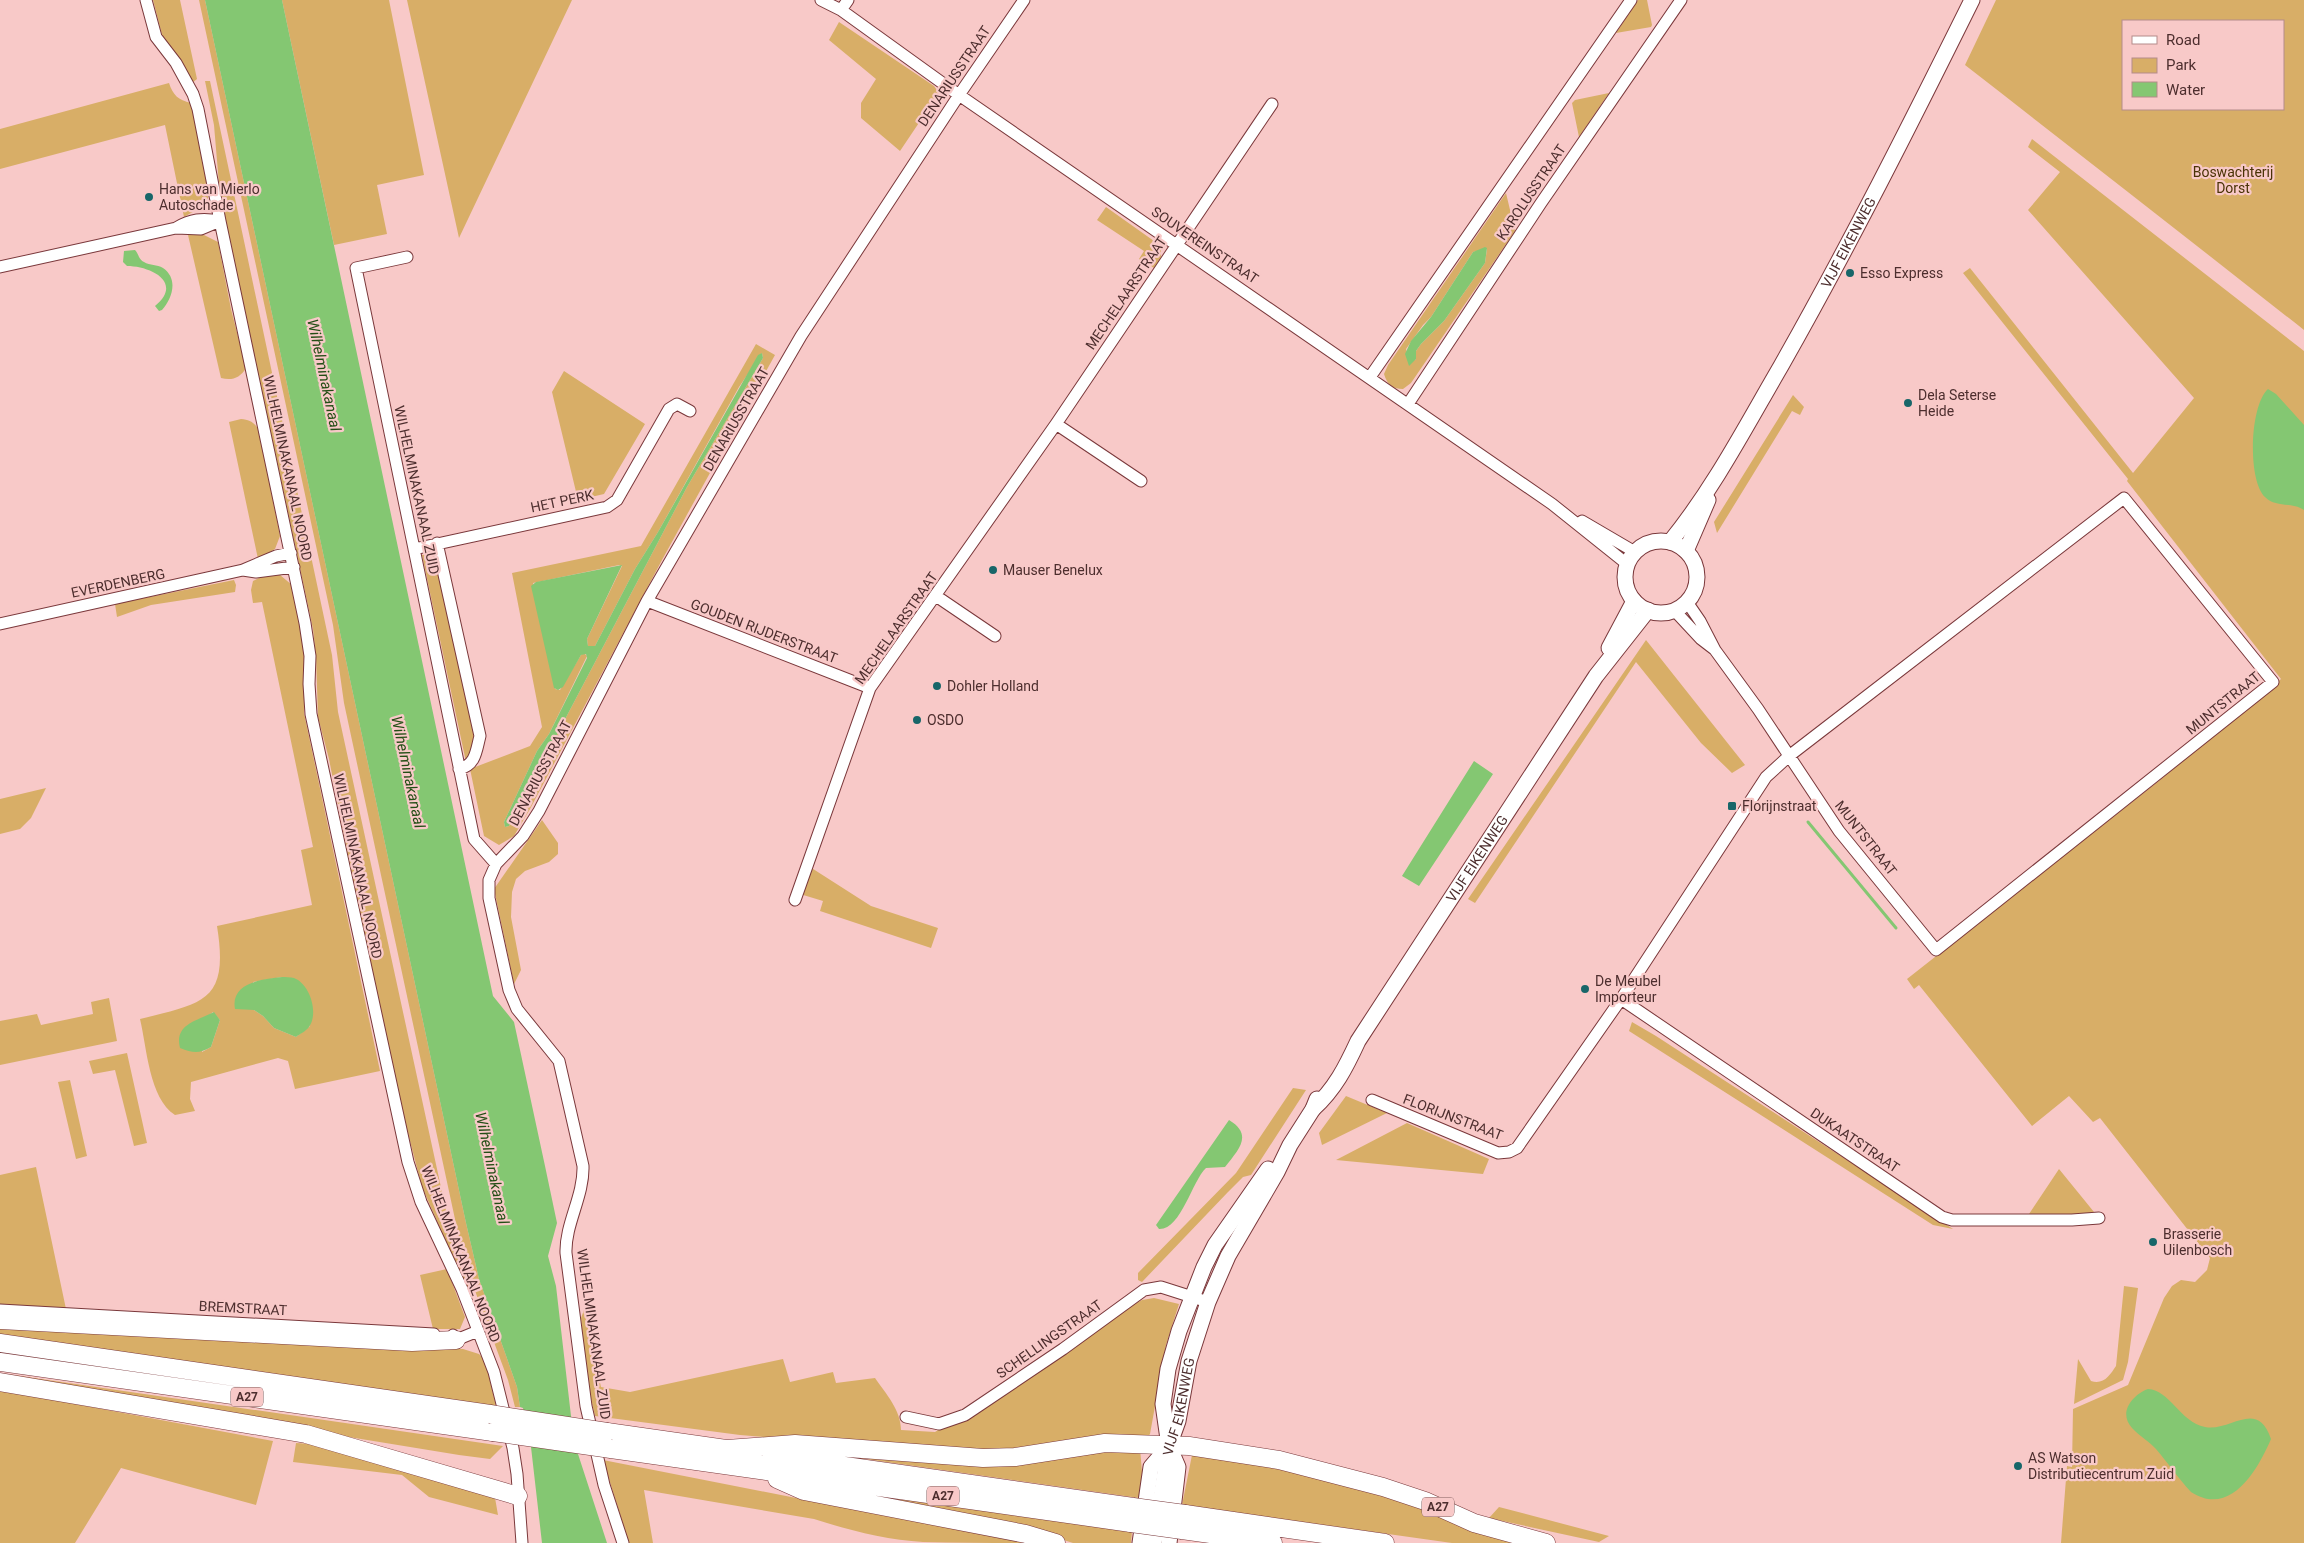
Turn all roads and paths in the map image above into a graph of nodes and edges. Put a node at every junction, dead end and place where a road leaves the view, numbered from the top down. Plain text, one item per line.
1 (146, 0) edge
2 (821, 0) edge
3 (1024, 0) edge
4 (1631, 0) edge
5 (1681, 0) edge
6 (1972, 0) edge
7 (844, 5) edge
8 (958, 95) junction
9 (1272, 104) dead end
10 (220, 220) junction
11 (1177, 244) junction
12 (407, 257) dead end
13 (0, 267) edge
14 (1370, 377) junction
15 (1408, 404) junction
16 (690, 411) dead end
17 (1056, 424) junction
18 (1142, 481) dead end
19 (1715, 482) junction
20 (1670, 542) junction
21 (437, 543) junction
22 (414, 549) junction
23 (1686, 551) junction
24 (291, 553) junction
25 (1631, 558) junction
26 (294, 567) junction
27 (243, 570) junction
28 (936, 596) junction
29 (1634, 600) junction
30 (647, 601) junction
31 (1680, 606) junction
32 (1648, 610) junction
33 (0, 624) edge
34 (996, 636) dead end
35 (1596, 676) junction
36 (870, 688) junction
37 (1789, 756) junction
38 (459, 769) junction
39 (496, 864) junction
40 (795, 900) dead end
41 (1621, 999) junction
42 (1372, 1100) dead end
43 (1290, 1144) junction
44 (2099, 1218) dead end
45 (1191, 1297) junction
46 (1208, 1302) junction
47 (0, 1310) edge
48 (0, 1320) edge
49 (478, 1331) junction
50 (456, 1340) junction
51 (0, 1343) edge
52 (0, 1362) edge
53 (0, 1382) edge
54 (906, 1417) dead end
55 (609, 1440) junction
56 (1169, 1446) junction
57 (727, 1449) junction
58 (756, 1470) junction
59 (518, 1496) junction
60 (1132, 1515) junction
61 (1183, 1522) junction
62 (522, 1543) edge
63 (623, 1543) edge
64 (1056, 1543) edge
65 (1140, 1543) edge
66 (1154, 1543) edge
67 (1169, 1543) edge
68 (1273, 1543) edge
69 (1385, 1543) edge
70 (1546, 1543) edge

1 - 10 street, WILHELMINAKANAAL NOORD
2 - 7 street, SOUVEREINSTRAAT
3 - 8 street, DENARIUSSTRAAT
4 - 14 street, KAROLUSSTRAAT
5 - 15 street, KAROLUSSTRAAT
6 - 19 main road, VIJF EIKENWEG
7 - 8 street, SOUVEREINSTRAAT
8 - 11 street, SOUVEREINSTRAAT
8 - 30 street, DENARIUSSTRAAT
9 - 11 street, MECHELAARSTRAAT
10 - 13 street
10 - 24 street, WILHELMINAKANAAL NOORD
11 - 14 street, SOUVEREINSTRAAT
11 - 17 street, MECHELAARSTRAAT
12 - 22 street, WILHELMINAKANAAL ZUID
14 - 15 street, SOUVEREINSTRAAT
15 - 25 street, SOUVEREINSTRAAT
16 - 21 street, HET PERK
17 - 18 street
17 - 28 street, MECHELAARSTRAAT
19 - 20 main road, VIJF EIKENWEG
19 - 23 main road, VIJF EIKENWEG
20 - 23 main road
20 - 25 main road
21 - 22 street, HET PERK
21 - 38 street, WILHELMINAKANAAL ZUID
22 - 38 street, WILHELMINAKANAAL ZUID
23 - 31 main road
24 - 26 street, WILHELMINAKANAAL NOORD
24 - 27 street, EVERDENBERG
25 - 29 main road
26 - 27 street, EVERDENBERG
26 - 49 street, WILHELMINAKANAAL NOORD
27 - 33 street, EVERDENBERG
28 - 34 street
28 - 36 street, MECHELAARSTRAAT
29 - 32 main road
29 - 35 main road, VIJF EIKENWEG
30 - 36 street, GOUDEN RIJDERSTRAAT
30 - 39 street, DENARIUSSTRAAT
31 - 32 main road
31 - 37 street
32 - 35 main road, VIJF EIKENWEG
35 - 43 main road, VIJF EIKENWEG
36 - 40 street, MECHELAARSTRAAT
37 - 37 street, MUNTSTRAAT
37 - 41 street, FLORIJNSTRAAT
38 - 39 street, WILHELMINAKANAAL ZUID
39 - 63 street, WILHELMINAKANAAL ZUID
41 - 42 street, FLORIJNSTRAAT
41 - 44 street, DUKAATSTRAAT
43 - 45 main road, VIJF EIKENWEG
43 - 46 main road, VIJF EIKENWEG
45 - 46 street, SCHELLINGSTRAAT
45 - 54 street, SCHELLINGSTRAAT
45 - 56 main road, VIJF EIKENWEG
46 - 56 main road, VIJF EIKENWEG
47 - 50 street, BREMSTRAAT
48 - 50 highway
49 - 50 street
49 - 59 street, WILHELMINAKANAAL NOORD
51 - 55 highway, A27, bridge
52 - 55 highway, A27, bridge
53 - 59 highway, A27
55 - 57 highway, A27
55 - 58 highway, A27
56 - 57 highway, A27
56 - 65 main road
56 - 66 main road
56 - 67 main road
56 - 70 highway, A27
57 - 60 highway, A27
58 - 60 highway, A27
58 - 64 highway, A27
59 - 62 street, WILHELMINAKANAAL NOORD
60 - 61 highway, A27, bridge
61 - 68 highway, A27
61 - 69 highway, A27

